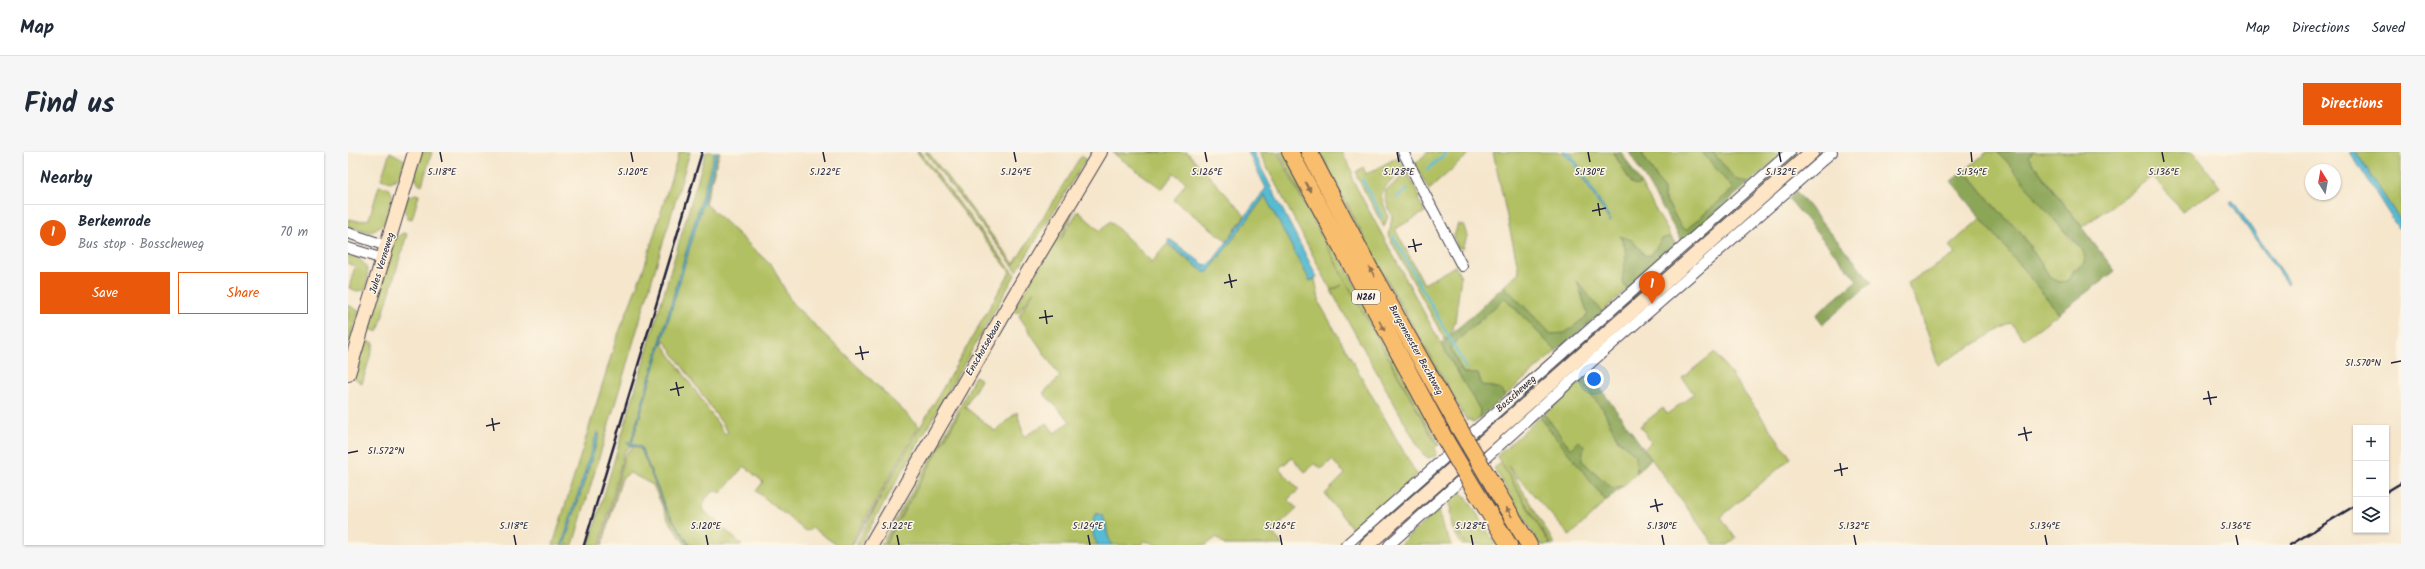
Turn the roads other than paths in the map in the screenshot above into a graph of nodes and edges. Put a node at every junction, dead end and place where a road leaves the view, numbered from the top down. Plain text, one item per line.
1 (415, 152) edge
2 (1100, 152) edge
3 (1290, 152) edge
4 (1309, 152) edge
5 (1403, 152) edge
6 (1790, 152) edge
7 (1812, 152) edge
8 (1832, 152) edge
9 (348, 233) edge
10 (1686, 244) junction
11 (348, 248) edge
12 (385, 252) junction
13 (1700, 259) junction
14 (1462, 266) dead end
15 (348, 374) edge
16 (871, 545) edge
17 (1346, 545) edge
18 (1367, 545) edge
19 (1389, 545) edge
20 (1508, 545) edge
21 (1529, 545) edge

1 - 12 street, Jules Verneweg
2 - 16 street, Enschotsebaan
3 -> 20 main road, Burgemeester Bechtweg / N261, bridge
21 -> 4 main road, Burgemeester Bechtweg / N261, bridge
5 - 14 street
6 - 10 street, Bosscheweg
7 - 13 street, Bosscheweg
8 - 13 street, Bosscheweg
9 - 12 street
10 - 13 street
10 - 17 street, Bosscheweg
11 - 12 street
12 - 15 street, Jules Verneweg
13 - 18 street, Bosscheweg
13 - 19 street, Bosscheweg

